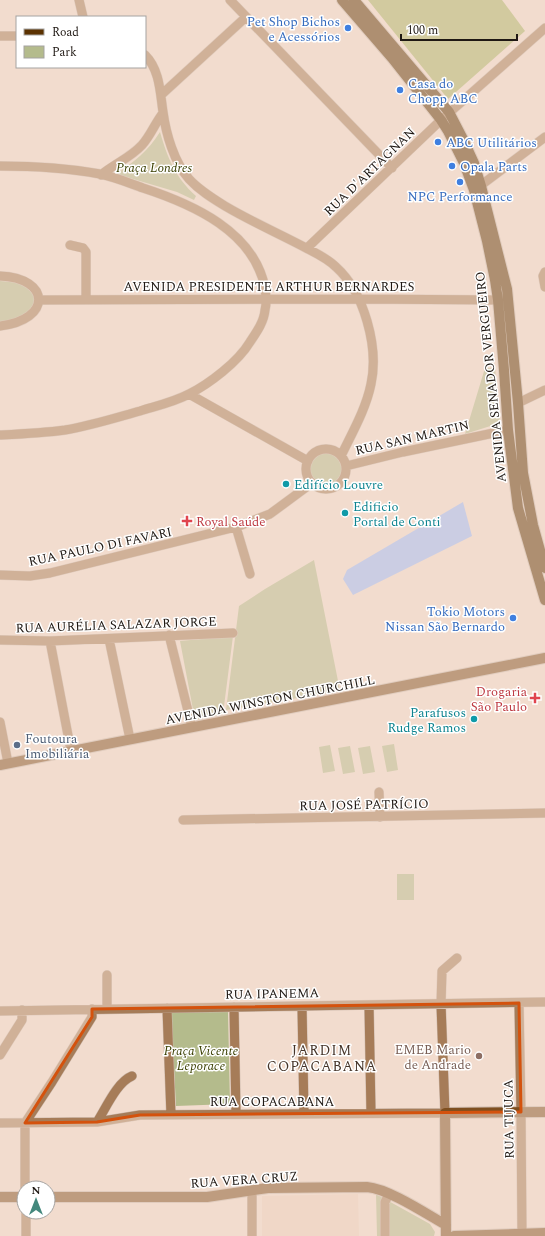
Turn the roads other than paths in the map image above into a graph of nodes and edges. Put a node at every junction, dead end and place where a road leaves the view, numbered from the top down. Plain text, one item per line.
1 (79, 0) edge
2 (230, 0) edge
3 (354, 0) edge
4 (340, 1) edge
5 (83, 16) edge
6 (246, 17) junction
7 (545, 28) edge
8 (0, 36) edge
9 (16, 36) edge
10 (146, 56) edge
11 (161, 95) junction
12 (449, 112) junction
13 (163, 113) junction
14 (441, 120) junction
15 (544, 140) edge
16 (0, 166) edge
17 (392, 168) junction
18 (101, 174) junction
19 (478, 188) junction
20 (70, 245) dead end
21 (307, 248) junction
22 (545, 272) edge
23 (0, 276) edge
24 (545, 287) edge
25 (266, 299) junction
26 (359, 299) junction
27 (39, 300) junction
28 (86, 300) junction
29 (498, 300) junction
30 (508, 306) junction
31 (0, 326) edge
32 (505, 385) junction
33 (545, 390) edge
34 (189, 394) junction
35 (518, 403) junction
36 (508, 430) junction
37 (0, 435) edge
38 (520, 435) junction
39 (341, 456) junction
40 (308, 461) junction
41 (346, 466) junction
42 (312, 483) junction
43 (236, 527) junction
44 (545, 568) edge
45 (250, 574) dead end
46 (0, 575) edge
47 (545, 600) edge
48 (233, 633) dead end
49 (169, 635) junction
50 (109, 639) junction
51 (0, 640) edge
52 (50, 641) junction
53 (545, 658) edge
54 (0, 722) edge
55 (192, 727) junction
56 (130, 739) junction
57 (71, 751) junction
58 (4, 764) edge
59 (379, 792) dead end
60 (545, 813) edge
61 (380, 817) junction
62 (183, 820) dead end
63 (456, 958) dead end
64 (107, 975) dead end
65 (519, 1002) junction
66 (545, 1002) edge
67 (441, 1004) junction
68 (369, 1005) junction
69 (302, 1006) junction
70 (234, 1007) junction
71 (167, 1008) junction
72 (92, 1009) junction
73 (107, 1009) junction
74 (22, 1010) junction
75 (0, 1011) edge
76 (0, 1055) edge
77 (132, 1076) dead end
78 (522, 1112) junction
79 (545, 1112) edge
80 (445, 1113) junction
81 (236, 1114) junction
82 (304, 1114) junction
83 (371, 1114) junction
84 (171, 1115) junction
85 (97, 1122) junction
86 (0, 1123) edge
87 (25, 1123) junction
88 (25, 1180) edge
89 (252, 1190) junction
90 (388, 1194) junction
91 (0, 1197) edge
92 (16, 1197) edge
93 (56, 1197) edge
94 (26, 1220) edge
95 (446, 1225) junction
96 (545, 1233) edge
97 (522, 1235) edge
98 (26, 1236) edge
99 (252, 1236) edge
100 (385, 1236) edge
101 (446, 1236) edge
102 (454, 1236) edge

1 - 5 street
2 - 6 street
3 - 12 main road, AVENIDA SENADOR VERGUEIRO
4 - 14 main road, AVENIDA SENADOR VERGUEIRO
6 - 11 street
6 - 17 street
7 - 12 street, RUA D'ARTAGNAN
8 - 9 street
10 - 11 street
11 - 13 street
12 - 14 street, RUA D'ARTAGNAN
12 - 19 main road, AVENIDA SENADOR VERGUEIRO
13 - 18 street
13 - 21 street
14 - 17 street, RUA D'ARTAGNAN
14 - 19 main road, AVENIDA SENADOR VERGUEIRO
15 - 19 street
16 - 18 street
17 - 21 street, RUA D'ARTAGNAN
18 - 25 street
19 - 29 main road, AVENIDA SENADOR VERGUEIRO
19 - 30 main road, AVENIDA SENADOR VERGUEIRO
20 - 28 street
21 - 26 street
22 - 24 street
23 - 27 street
25 - 26 street, AVENIDA PRESIDENTE ARTHUR BERNARDES
25 - 28 street, AVENIDA PRESIDENTE ARTHUR BERNARDES
25 - 34 street
26 - 29 street, AVENIDA PRESIDENTE ARTHUR BERNARDES
26 - 39 street
27 - 28 street, AVENIDA PRESIDENTE ARTHUR BERNARDES
27 - 31 street
29 - 30 main road
29 - 32 main road, AVENIDA SENADOR VERGUEIRO
30 - 35 main road, AVENIDA SENADOR VERGUEIRO
32 - 35 main road
32 - 36 main road, AVENIDA SENADOR VERGUEIRO
33 - 35 street
34 - 37 street
34 - 40 street
35 - 38 main road, AVENIDA SENADOR VERGUEIRO
36 - 38 main road
36 - 41 street, RUA SAN MARTIN
36 - 47 main road, AVENIDA SENADOR VERGUEIRO
38 - 44 main road, AVENIDA SENADOR VERGUEIRO
39 - 40 street
39 - 41 street
40 - 42 street
41 - 42 street
42 - 43 street, RUA PAULO DI FAVARI
43 - 45 street
43 - 46 street, RUA PAULO DI FAVARI
48 - 49 street, RUA AURÉLIA SALAZAR JORGE
49 - 50 street, RUA AURÉLIA SALAZAR JORGE
49 - 55 street
50 - 52 street, RUA AURÉLIA SALAZAR JORGE
50 - 56 street
51 - 52 street, RUA AURÉLIA SALAZAR JORGE
52 - 57 street
53 - 55 street, AVENIDA WINSTON CHURCHILL
54 - 58 street
55 - 56 street, AVENIDA WINSTON CHURCHILL
56 - 57 street, AVENIDA WINSTON CHURCHILL
57 - 58 street, AVENIDA WINSTON CHURCHILL
59 - 61 street
60 - 61 street, RUA JOSÉ PATRÍCIO
61 - 62 street, RUA JOSÉ PATRÍCIO
63 - 67 street
64 - 73 street
65 - 66 street, RUA IPANEMA
65 - 67 street, RUA IPANEMA
65 - 78 street, RUA TIJUCA
67 - 68 street, RUA IPANEMA
67 - 80 street
68 - 69 street, RUA IPANEMA
68 - 83 street
69 - 70 street, RUA IPANEMA
69 - 82 street
70 - 71 street, RUA IPANEMA
70 - 81 street
71 - 73 street, RUA IPANEMA
71 - 84 street
72 - 73 street, RUA IPANEMA
72 - 74 street, RUA IPANEMA
72 - 87 street
74 - 75 street, RUA IPANEMA
74 - 76 street
77 - 85 street
78 - 79 street, RUA COPACABANA
78 - 80 street, RUA COPACABANA
78 - 97 street, RUA TIJUCA
80 - 83 street, RUA COPACABANA
80 - 95 street
81 - 82 street, RUA COPACABANA
81 - 84 street, RUA COPACABANA
82 - 83 street, RUA COPACABANA
84 - 85 street, RUA COPACABANA
85 - 87 street, RUA COPACABANA
86 - 87 street, RUA COPACABANA
87 - 88 street
89 - 90 street, RUA VERA CRUZ
89 - 93 street, RUA VERA CRUZ
89 - 99 street
90 - 95 street, RUA VERA CRUZ
90 - 100 street
91 - 92 street
94 - 98 street
95 - 101 street
96 - 97 street
97 - 102 street

